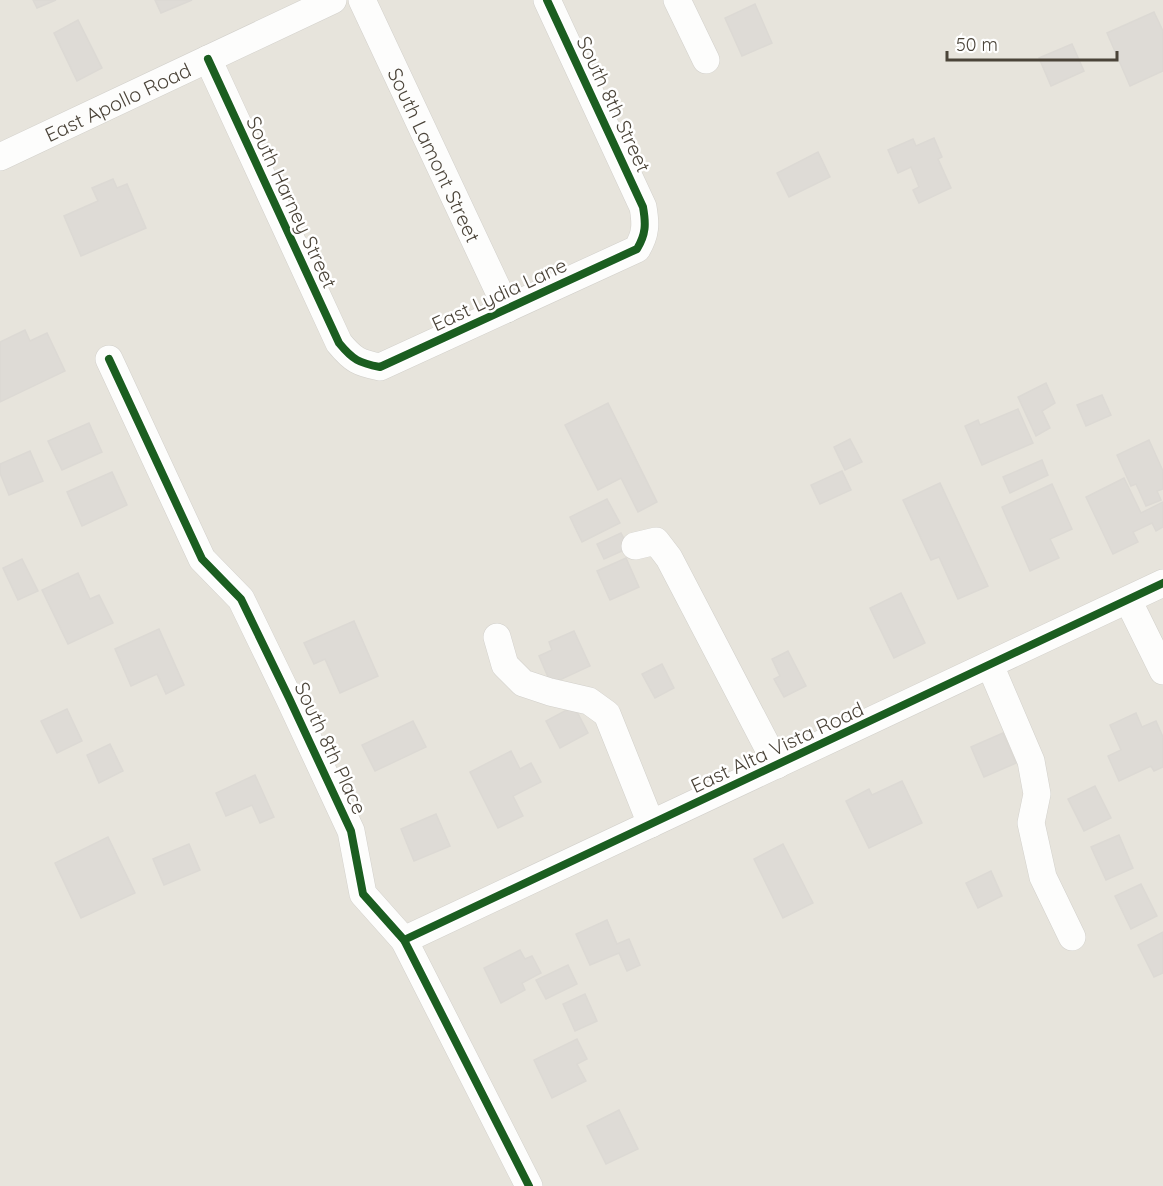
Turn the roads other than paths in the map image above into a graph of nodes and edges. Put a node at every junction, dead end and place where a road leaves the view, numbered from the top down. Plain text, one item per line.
1 (333, 0) edge
2 (362, 0) edge
3 (547, 0) edge
4 (677, 0) edge
5 (208, 59) junction
6 (706, 60) dead end
7 (0, 157) edge
8 (646, 224) joint
9 (507, 309) junction
10 (350, 357) joint
11 (110, 359) dead end
12 (635, 546) dead end
13 (1163, 583) edge
14 (1128, 600) junction
15 (497, 637) dead end
16 (990, 665) junction
17 (1163, 671) edge
18 (777, 765) junction
19 (651, 824) junction
20 (1072, 937) dead end
21 (404, 940) junction
22 (529, 1186) edge

1 - 5 street, East Apollo Road
2 - 9 street, South Lamont Street
3 - 8 street, South 8th Street
4 - 6 street
5 - 7 street, East Apollo Road
5 - 10 street, South Harney Street
8 - 9 street, East Lydia Lane
9 - 10 street, East Lydia Lane
11 - 21 street, South 8th Place
12 - 18 street
13 - 14 street, East Alta Vista Road
14 - 16 street, East Alta Vista Road
14 - 17 street
15 - 19 street
16 - 18 street, East Alta Vista Road
16 - 20 street
18 - 19 street, East Alta Vista Road
19 - 21 street, East Alta Vista Road
21 - 22 street, South 8th Place

